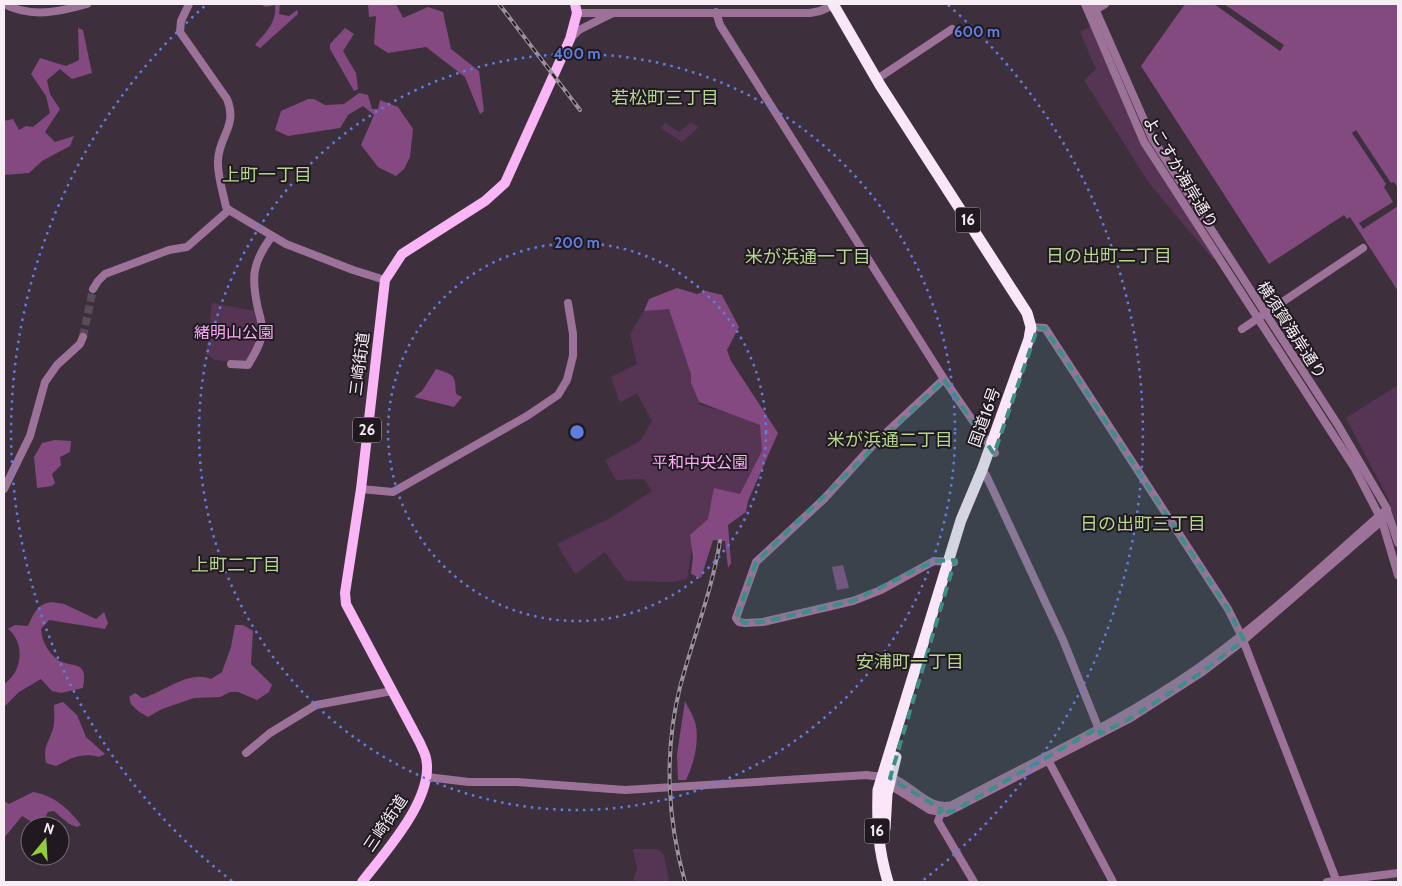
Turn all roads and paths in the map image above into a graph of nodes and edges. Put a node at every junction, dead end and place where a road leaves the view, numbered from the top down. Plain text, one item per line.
1 (4, 4) edge
2 (87, 4) edge
3 (189, 4) edge
4 (836, 4) edge
5 (1085, 4) edge
6 (1105, 4) edge
7 (576, 8) edge
8 (1092, 9) edge
9 (618, 12) junction
10 (716, 12) junction
11 (952, 29) dead end
12 (570, 39) junction
13 (880, 77) junction
14 (1152, 138) joint
15 (229, 210) junction
16 (272, 236) junction
17 (1363, 248) dead end
18 (385, 280) junction
19 (93, 289) tunnel mouth
20 (568, 303) dead end
21 (1264, 314) junction
22 (1257, 319) junction
23 (1034, 327) junction
24 (1242, 329) dead end
25 (83, 337) tunnel mouth
26 (231, 364) dead end
27 (944, 379) junction
28 (992, 451) junction
29 (984, 472) junction
30 (4, 489) edge
31 (361, 489) junction
32 (1388, 512) junction
33 (1381, 518) junction
34 (1398, 543) edge
35 (951, 561) junction
36 (1398, 574) edge
37 (1242, 637) junction
38 (392, 691) junction
39 (1099, 731) junction
40 (246, 753) dead end
41 (1047, 758) junction
42 (427, 777) junction
43 (886, 780) junction
44 (924, 798) junction
45 (945, 807) junction
46 (939, 814) junction
47 (1398, 874) edge
48 (1337, 881) edge
49 (362, 882) edge
50 (888, 882) edge
51 (896, 882) edge
52 (974, 882) edge
53 (1113, 882) edge
54 (1327, 882) edge

1 - 2 street
3 - 15 street
4 - 10 street
4 - 13 highway, 16
5 - 8 street, よこすか海岸通り
6 - 8 street
7 - 9 street
7 - 12 main road, 三崎街道 / 26
8 - 14 street, よこすか海岸通り
8 - 22 street, よこすか海岸通り
9 - 10 street
9 - 12 street
10 - 27 street
11 - 13 street
12 - 18 main road, 三崎街道 / 26
13 - 23 highway, 16
14 - 21 street, 横須賀海岸通り
15 - 16 street
15 - 19 street
16 - 18 street
16 - 26 street
17 - 21 street
18 - 31 main road, 三崎街道 / 26
20 - 31 street
21 - 22 street
21 - 32 street, 横須賀海岸通り
22 - 24 street
22 - 33 street, 横須賀海岸通り
23 - 28 highway, 国道16号 / 16
23 - 37 street
25 - 30 street
27 - 28 street
27 - 35 street
28 - 29 highway, 国道16号 / 16
29 - 35 highway, 国道16号 / 16
29 - 39 street
31 - 38 main road, 三崎街道 / 26
32 - 33 street
32 - 34 street, 横須賀海岸通り
33 - 36 street, 横須賀海岸通り
33 - 37 street
35 - 43 highway, 国道16号 / 16
37 - 39 street
37 - 48 street
38 - 40 street
38 - 42 main road, 三崎街道 / 26
39 - 41 street
41 - 45 street
41 - 46 street
41 - 53 street
42 - 43 street
42 - 49 main road, 三崎街道 / 26
43 - 44 street
43 - 46 street
43 - 50 highway, 国道16号 / 16
43 - 51 highway, 国道16号 / 16
44 - 45 street
44 - 46 street
45 - 46 street
46 - 52 street
47 - 48 street
48 - 54 street

